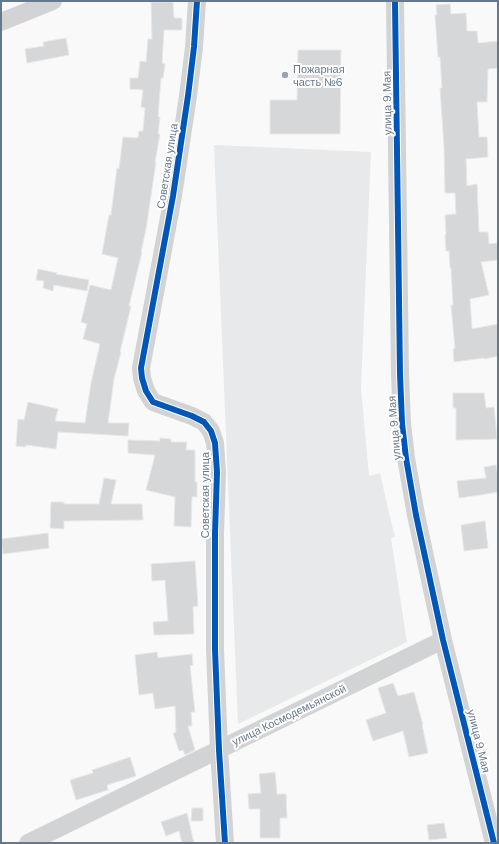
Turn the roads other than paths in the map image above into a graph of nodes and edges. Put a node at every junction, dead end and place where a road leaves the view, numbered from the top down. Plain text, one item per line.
1 (53, 1) edge
2 (197, 1) edge
3 (395, 1) edge
4 (1, 22) edge
5 (443, 640) junction
6 (219, 750) junction
7 (28, 843) edge
8 (225, 843) edge
9 (494, 843) edge

1 - 4 street
2 - 6 street, Советская улица
3 - 5 street, улица 9 Мая
5 - 6 street, улица Космодемьянской
5 - 9 street, улица 9 Мая
6 - 7 street, улица Космодемьянской
6 - 8 street, Советская улица

